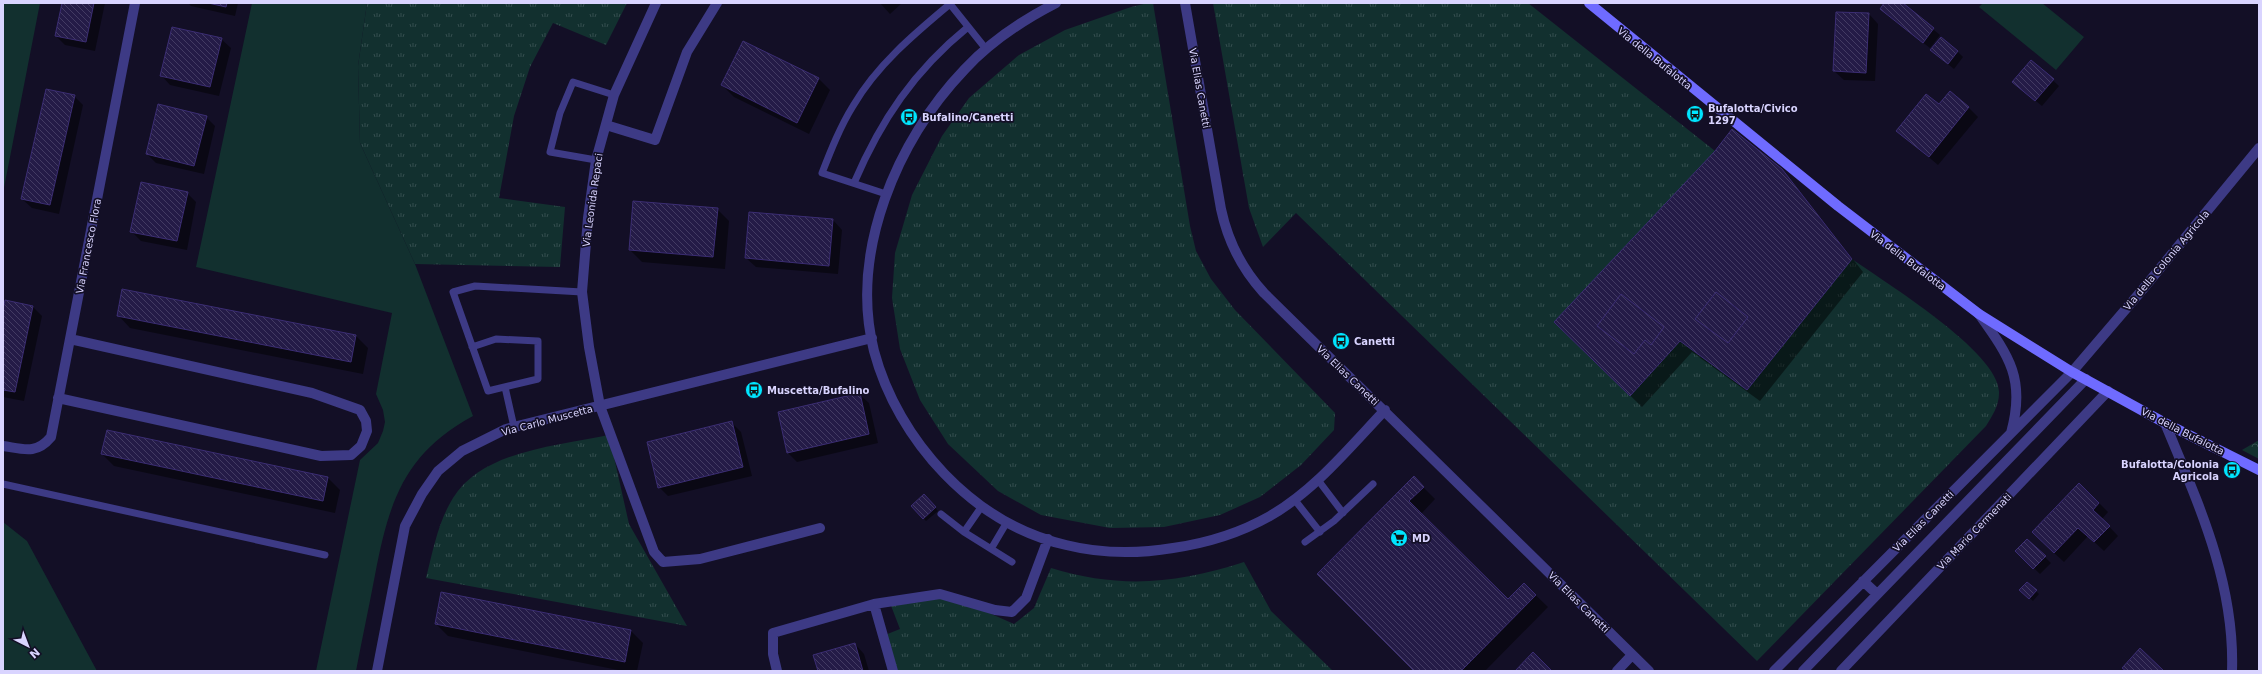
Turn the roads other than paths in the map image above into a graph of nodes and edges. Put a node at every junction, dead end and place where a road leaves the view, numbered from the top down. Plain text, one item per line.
1 (135, 3) edge
2 (656, 3) edge
3 (717, 3) edge
4 (1056, 3) edge
5 (1185, 3) edge
6 (1590, 3) edge
7 (968, 27) junction
8 (986, 49) junction
9 (614, 95) junction
10 (606, 125) junction
11 (2259, 148) edge
12 (596, 160) junction
13 (854, 183) junction
14 (886, 194) junction
15 (582, 292) junction
16 (1979, 314) junction
17 (872, 338) junction
18 (70, 339) junction
19 (472, 347) junction
20 (2072, 372) junction
21 (2086, 380) junction
22 (505, 387) junction
23 (2108, 392) junction
24 (58, 398) junction
25 (600, 406) junction
26 (1385, 410) junction
27 (2165, 423) junction
28 (514, 427) junction
29 (2011, 432) junction
30 (3, 446) edge
31 (2259, 470) edge
32 (1318, 480) junction
33 (3, 484) edge
34 (1373, 484) dead end
35 (1294, 499) junction
36 (982, 506) junction
37 (1343, 513) junction
38 (941, 514) dead end
39 (1007, 522) junction
40 (820, 528) dead end
41 (964, 532) junction
42 (1320, 532) junction
43 (1048, 539) junction
44 (1306, 542) dead end
45 (991, 549) junction
46 (325, 555) dead end
47 (1012, 562) dead end
48 (1863, 581) junction
49 (1877, 594) junction
50 (874, 604) junction
51 (1632, 655) junction
52 (377, 671) edge
53 (777, 671) edge
54 (893, 671) edge
55 (1617, 671) edge
56 (1649, 671) edge
57 (1774, 671) edge
58 (1802, 671) edge
59 (1841, 671) edge
60 (2232, 671) edge

1 - 18 street, Via Francesco Flora
2 - 9 street, Via Leonida Repaci
3 - 10 street
4 - 8 street
5 - 26 street, Via Elias Canetti
6 - 16 street, Via della Bufalotta
7 - 8 lane
7 - 13 lane
7 - 13 lane
8 - 14 street
9 - 10 street, Via Leonida Repaci
9 - 12 lane
10 - 12 street, Via Leonida Repaci
11 - 20 street, Via della Colonia Agricola
12 - 15 street, Via Leonida Repaci
13 - 14 lane
14 - 17 street
15 - 19 lane
15 - 25 street, Via Leonida Repaci
16 - 20 street, Via della Bufalotta
16 - 29 street
17 - 25 street, Via Carlo Muscetta
17 - 36 street
18 - 24 street, Via Francesco Flora
18 - 24 street
19 - 22 lane
19 - 22 lane
20 - 21 street, Via della Bufalotta
20 - 29 street, Via Elias Canetti
21 - 23 street, Via della Bufalotta
21 - 49 street, Via Elias Canetti
22 - 28 lane
23 - 27 street, Via della Bufalotta
23 - 59 street, Via Mario Cermenati
24 - 30 street, Via Francesco Flora
25 - 28 street, Via Carlo Muscetta
25 - 40 street, Via Leonida Repaci
26 - 32 street
26 - 51 street, Via Elias Canetti
27 - 31 street, Via della Bufalotta
27 - 60 street
28 - 52 street, Via Carlo Muscetta
29 - 48 street, Via Elias Canetti
32 - 35 street
32 - 37 lane
33 - 46 lane
34 - 37 lane
35 - 42 lane
35 - 43 street
36 - 39 street
36 - 41 lane
37 - 42 lane
38 - 41 lane
39 - 43 street
39 - 45 lane
41 - 45 lane
42 - 44 lane
43 - 50 street
45 - 47 lane
48 - 49 street
48 - 57 street, Via Elias Canetti
49 - 58 street, Via Elias Canetti
50 - 53 street
50 - 54 street
51 - 55 street
51 - 56 street, Via Elias Canetti

